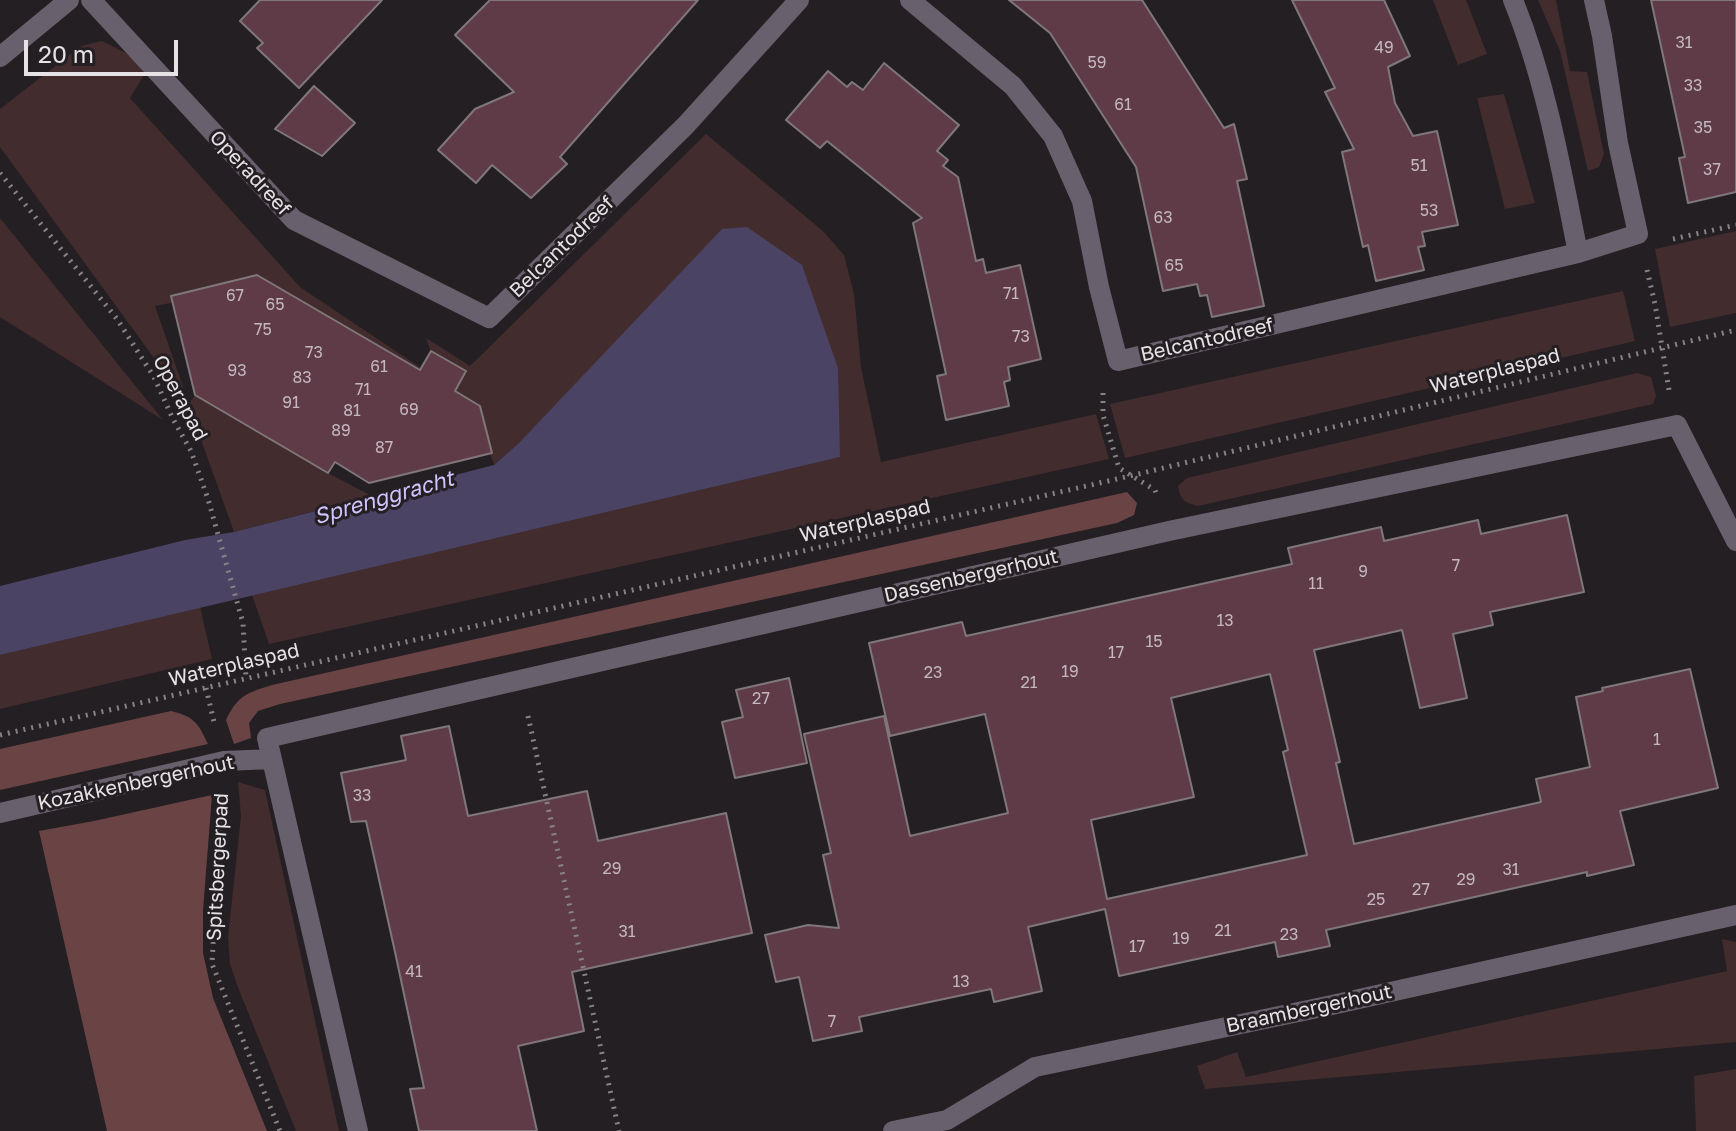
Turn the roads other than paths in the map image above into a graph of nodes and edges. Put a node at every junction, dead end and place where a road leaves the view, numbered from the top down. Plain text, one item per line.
1 (69, 0) edge
2 (91, 0) edge
3 (799, 0) edge
4 (910, 0) edge
5 (1513, 0) edge
6 (1594, 0) edge
7 (0, 57) edge
8 (1578, 253) junction
9 (489, 318) joint
10 (1736, 541) edge
11 (272, 759) junction
12 (0, 813) edge
13 (1736, 915) edge
14 (358, 1131) edge
15 (893, 1131) edge

1 - 7 street
2 - 9 street, Operadreef
3 - 9 street, Belcantodreef
4 - 8 street, Belcantodreef
5 - 8 street
6 - 8 street, Belcantodreef
10 - 11 street, Dassenbergerhout
11 - 12 street, Kozakkenbergerhout
11 - 14 street
13 - 15 street, Braambergerhout

